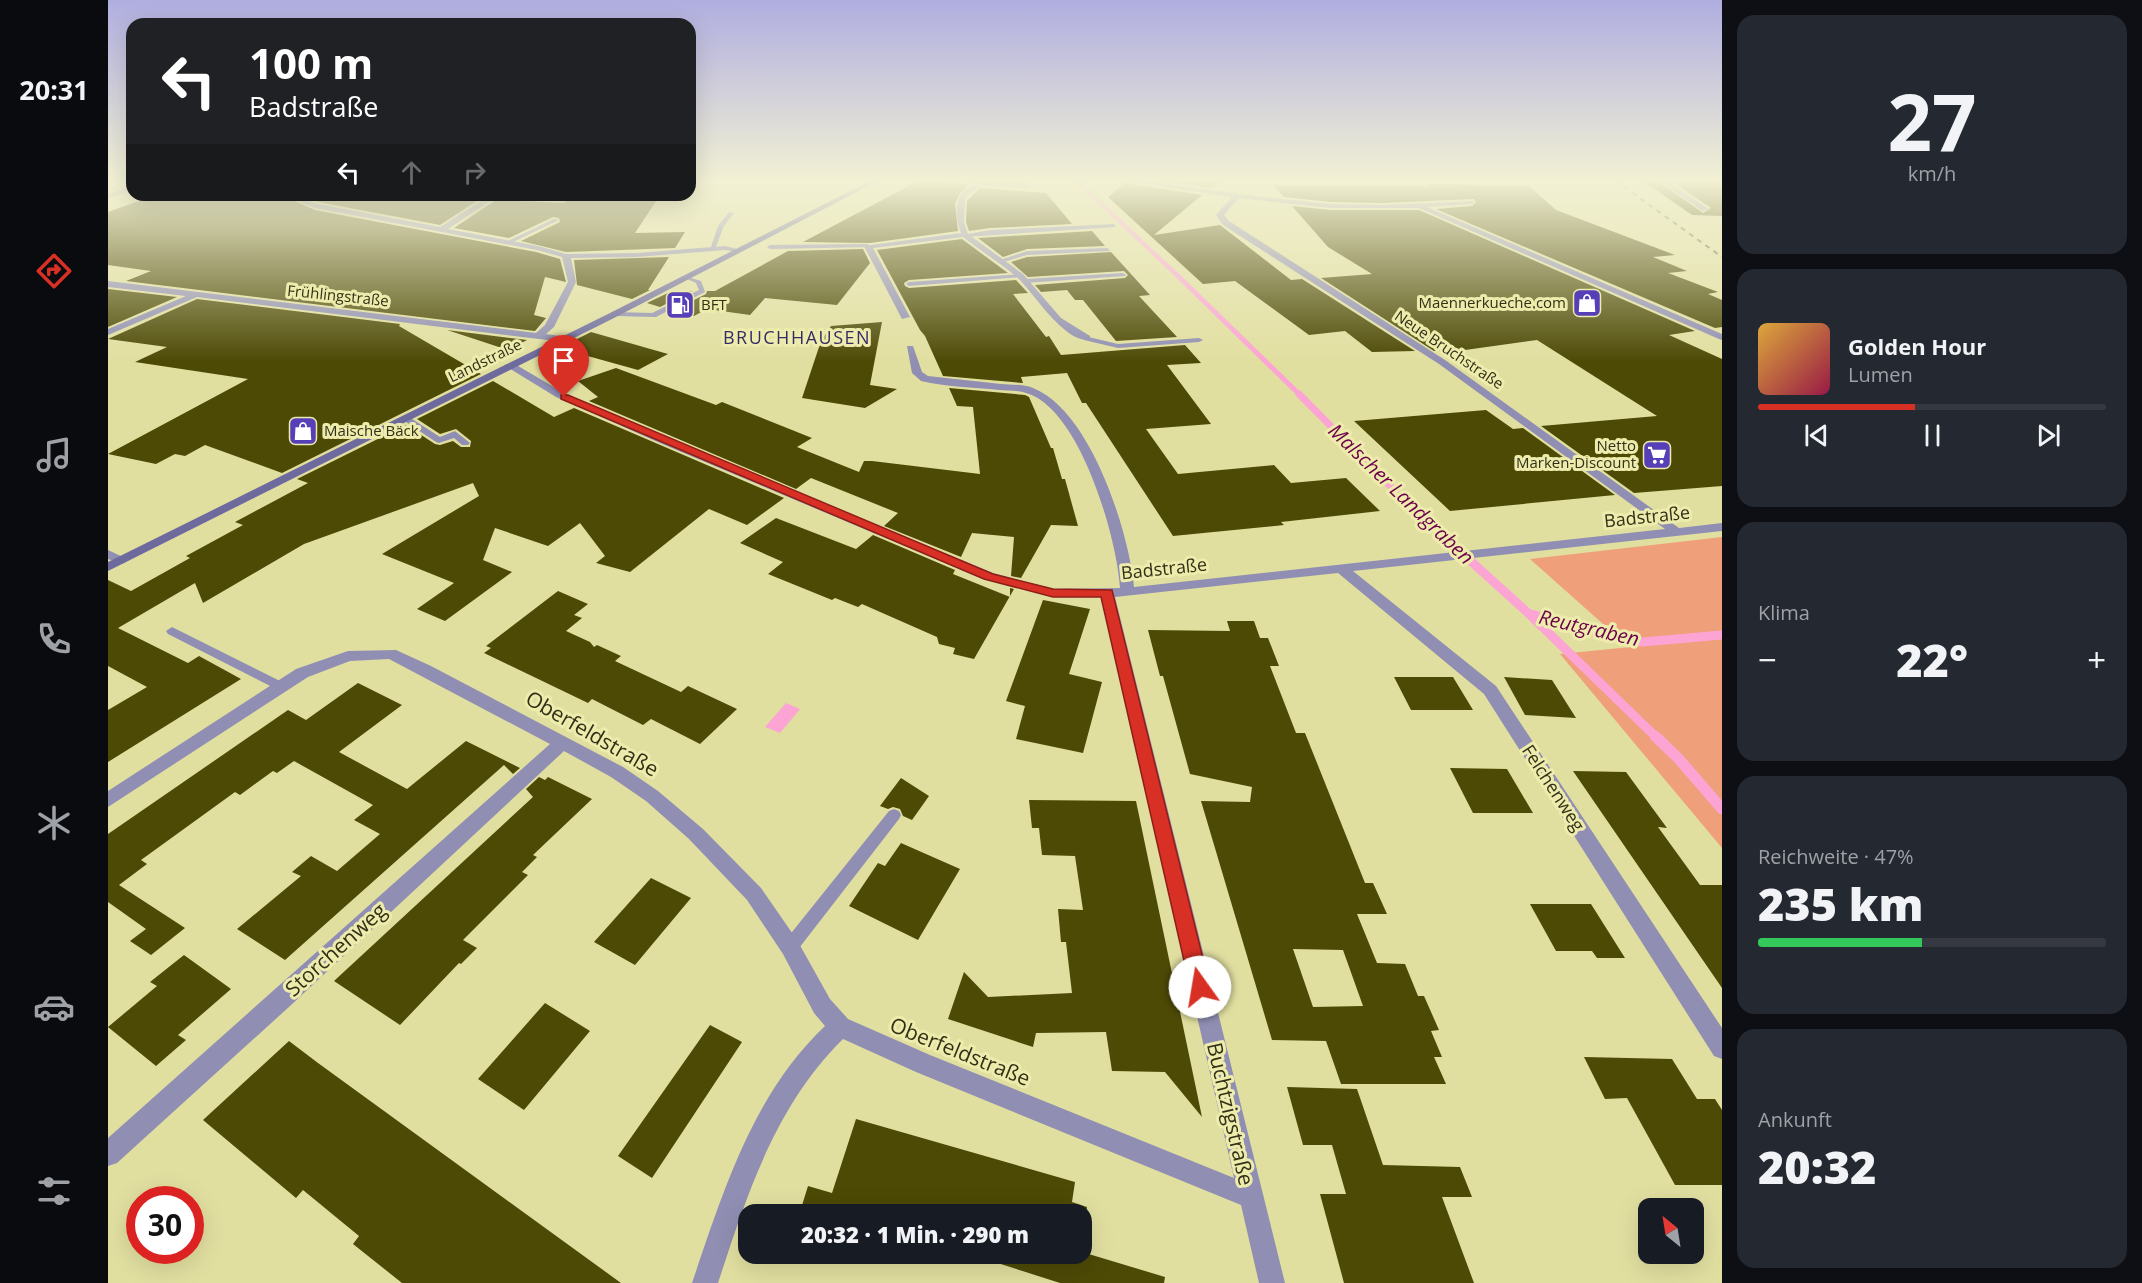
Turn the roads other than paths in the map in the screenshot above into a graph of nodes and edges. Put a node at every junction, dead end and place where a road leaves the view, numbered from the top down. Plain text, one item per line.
1 (503, 241) edge
2 (715, 241) edge
3 (755, 241) edge
4 (913, 241) edge
5 (973, 241) edge
6 (1253, 241) edge
7 (1498, 241) edge
8 (509, 242) joint
9 (868, 246) junction
10 (770, 247) dead end
11 (712, 249) junction
12 (737, 250) junction
13 (1107, 250) dead end
14 (566, 256) junction
15 (1000, 261) junction
16 (1124, 275) dead end
17 (687, 277) junction
18 (1022, 279) junction
19 (108, 284) edge
20 (909, 284) dead end
21 (195, 295) junction
22 (615, 314) junction
23 (905, 317) dead end
24 (108, 332) edge
25 (539, 334) junction
26 (1722, 337) edge
27 (1087, 338) joint
28 (564, 339) junction
29 (1199, 340) dead end
30 (910, 348) dead end
31 (509, 365) junction
32 (406, 418) junction
33 (465, 443) dead end
34 (1722, 527) edge
35 (1677, 532) junction
36 (108, 554) edge
37 (122, 560) junction
38 (108, 567) edge
39 (1340, 568) junction
40 (1117, 592) junction
41 (172, 631) dead end
42 (280, 686) junction
43 (562, 743) junction
44 (108, 800) edge
45 (894, 815) dead end
46 (790, 947) junction
47 (840, 1027) junction
48 (1722, 1048) edge
49 (108, 1154) edge
50 (1249, 1196) junction
51 (705, 1283) edge
52 (1272, 1283) edge

1 - 8 street
2 - 11 lane
3 - 12 street, Landstraße
4 - 9 street
5 - 15 street
6 - 35 street, Neue Bruchstraße
7 - 26 street
8 - 14 street
9 - 10 lane
9 - 23 street
11 - 12 street
11 - 14 street
12 - 17 street, Landstraße
13 - 15 lane
14 - 25 street
15 - 18 street
16 - 18 lane
17 - 22 street, Landstraße
17 - 22 lane
18 - 20 lane
18 - 27 street
19 - 21 street, Frühlingstraße
21 - 24 street
21 - 25 street, Frühlingstraße
22 - 28 street, Landstraße
25 - 28 street, Frühlingstraße
27 - 29 lane
28 - 31 street, Landstraße
30 - 40 street, Buchtzigstraße
31 - 32 street, Landstraße
31 - 40 street, Badstraße
32 - 33 lane
32 - 37 street, Landstraße
34 - 35 street, Badstraße
35 - 39 street, Badstraße
36 - 37 street
37 - 38 street, Landstraße
39 - 40 street, Badstraße
39 - 48 street, Felchenweg
40 - 50 street, Buchtzigstraße
41 - 42 lane
42 - 43 street, Oberfeldstraße
42 - 44 street, Oberfeldstraße
43 - 46 street, Oberfeldstraße
43 - 49 street, Storchenweg
45 - 46 lane
46 - 47 street, Oberfeldstraße
47 - 50 street, Oberfeldstraße
47 - 51 street
50 - 52 street, Buchtzigstraße

